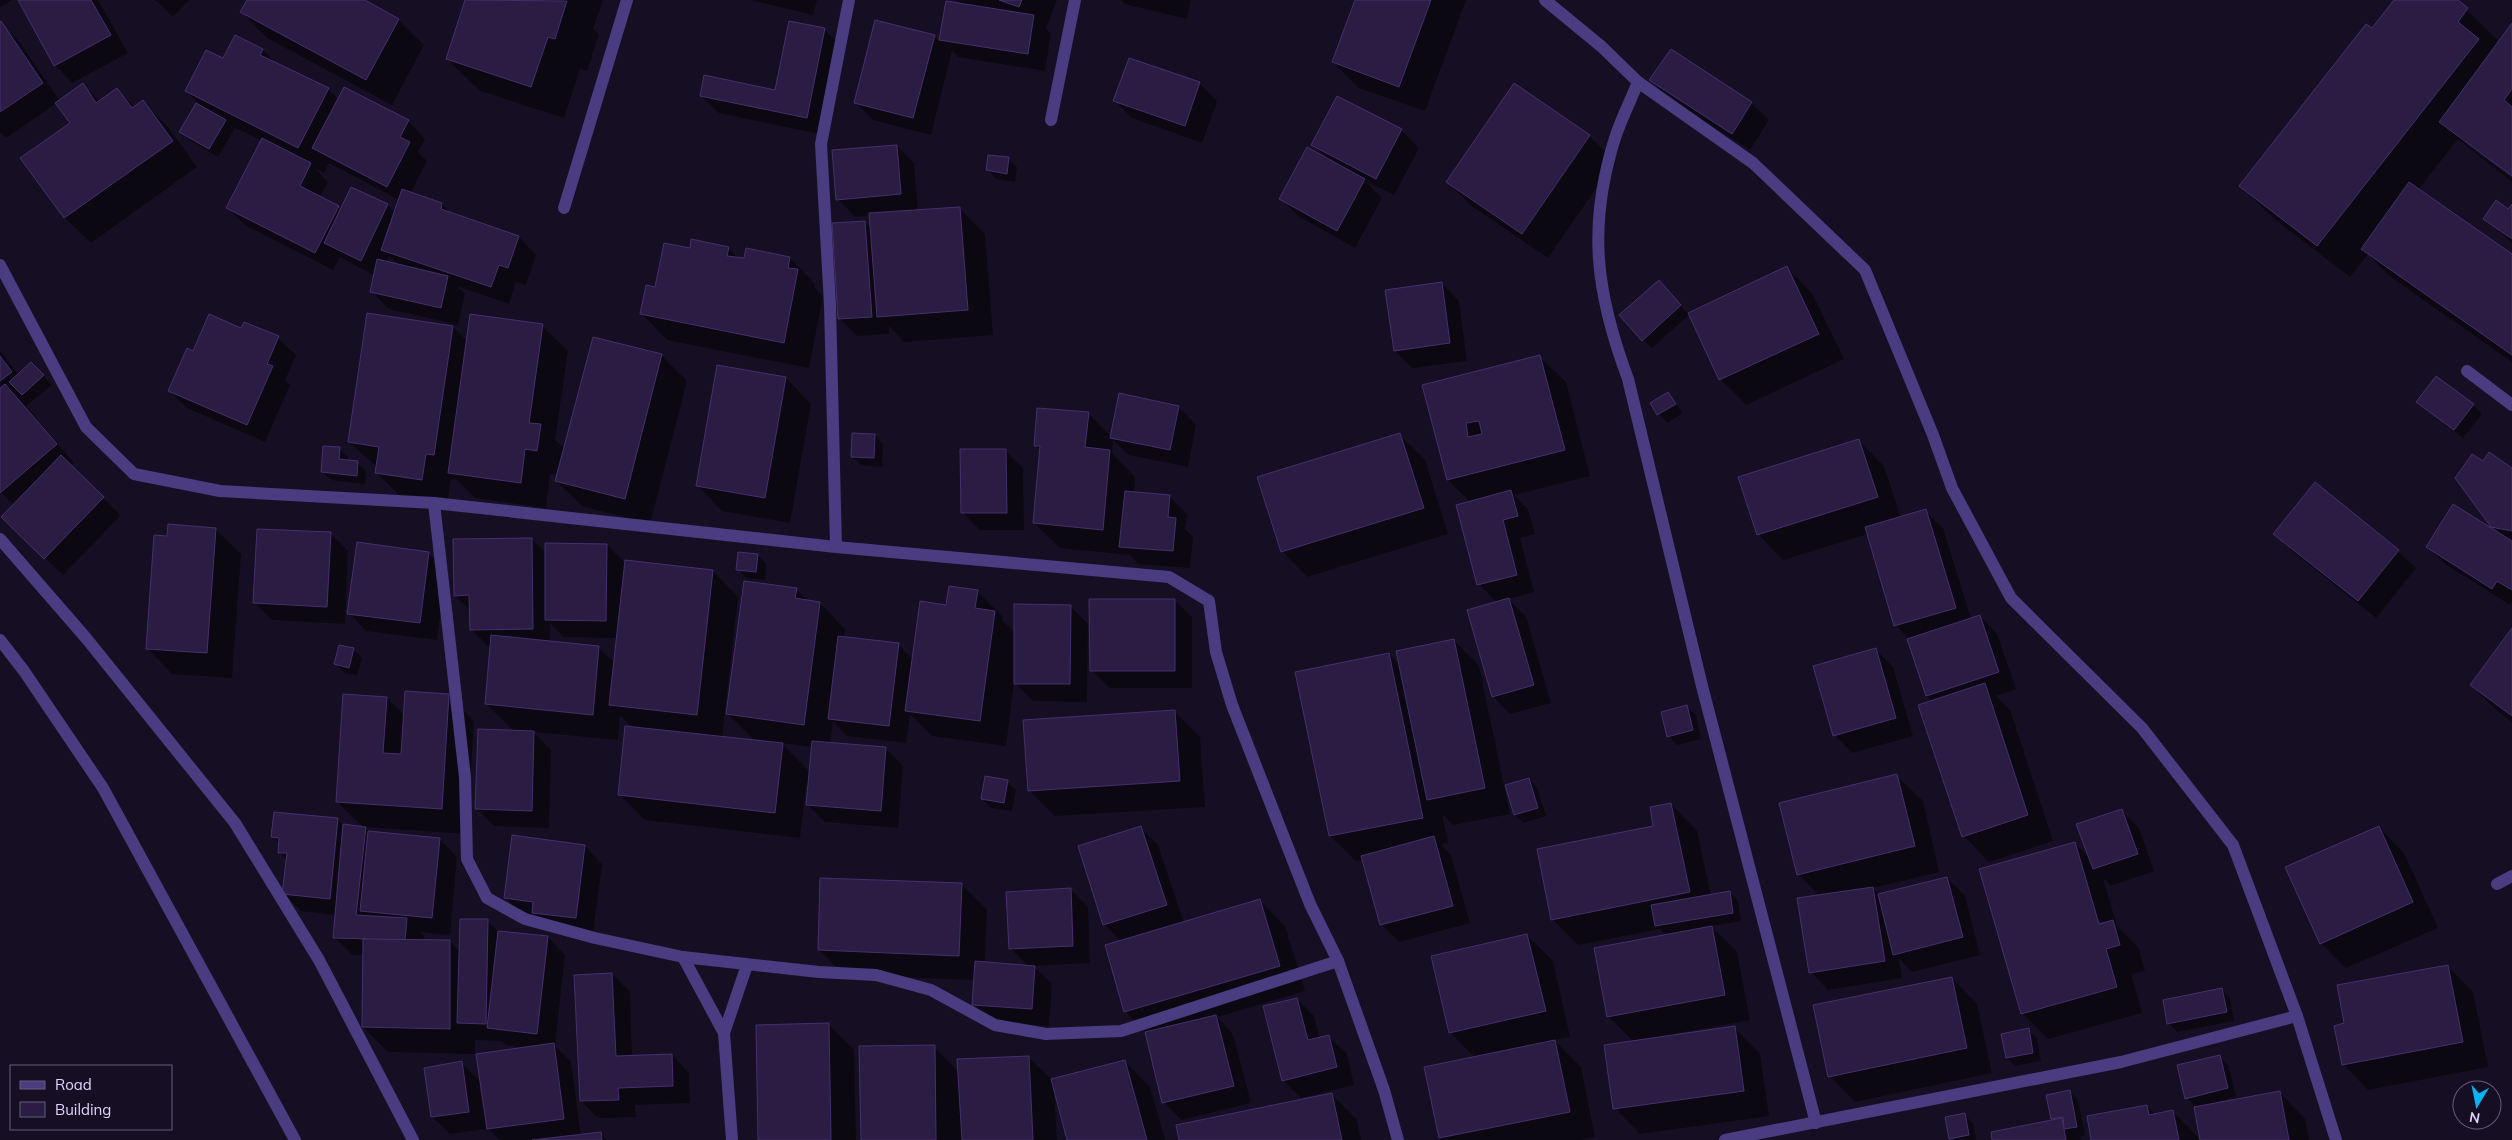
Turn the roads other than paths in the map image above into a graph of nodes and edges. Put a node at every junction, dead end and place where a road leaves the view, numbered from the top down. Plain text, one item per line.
1 (627, 0) edge
2 (849, 0) edge
3 (1075, 0) edge
4 (1545, 0) edge
5 (1638, 82) junction
6 (1051, 120) dead end
7 (564, 208) dead end
8 (0, 265) edge
9 (2467, 371) dead end
10 (2512, 405) edge
11 (434, 503) junction
12 (0, 539) edge
13 (836, 546) junction
14 (0, 640) edge
15 (2512, 876) edge
16 (2497, 884) dead end
17 (682, 956) junction
18 (1338, 961) junction
19 (747, 964) junction
20 (2297, 1016) junction
21 (724, 1032) junction
22 (1816, 1123) junction
23 (295, 1140) edge
24 (413, 1140) edge
25 (732, 1140) edge
26 (1398, 1140) edge
27 (1725, 1140) edge
28 (2336, 1140) edge

1 - 7 street
2 - 13 street
3 - 6 street
4 - 5 street
5 - 20 street
5 - 22 street
8 - 11 street
9 - 10 street
11 - 13 street
11 - 17 street
12 - 24 street
13 - 18 street
14 - 23 street
15 - 16 street
17 - 19 street
17 - 21 street
18 - 19 street
18 - 26 street
19 - 21 street
20 - 22 street
20 - 28 street
21 - 25 street
22 - 27 street

